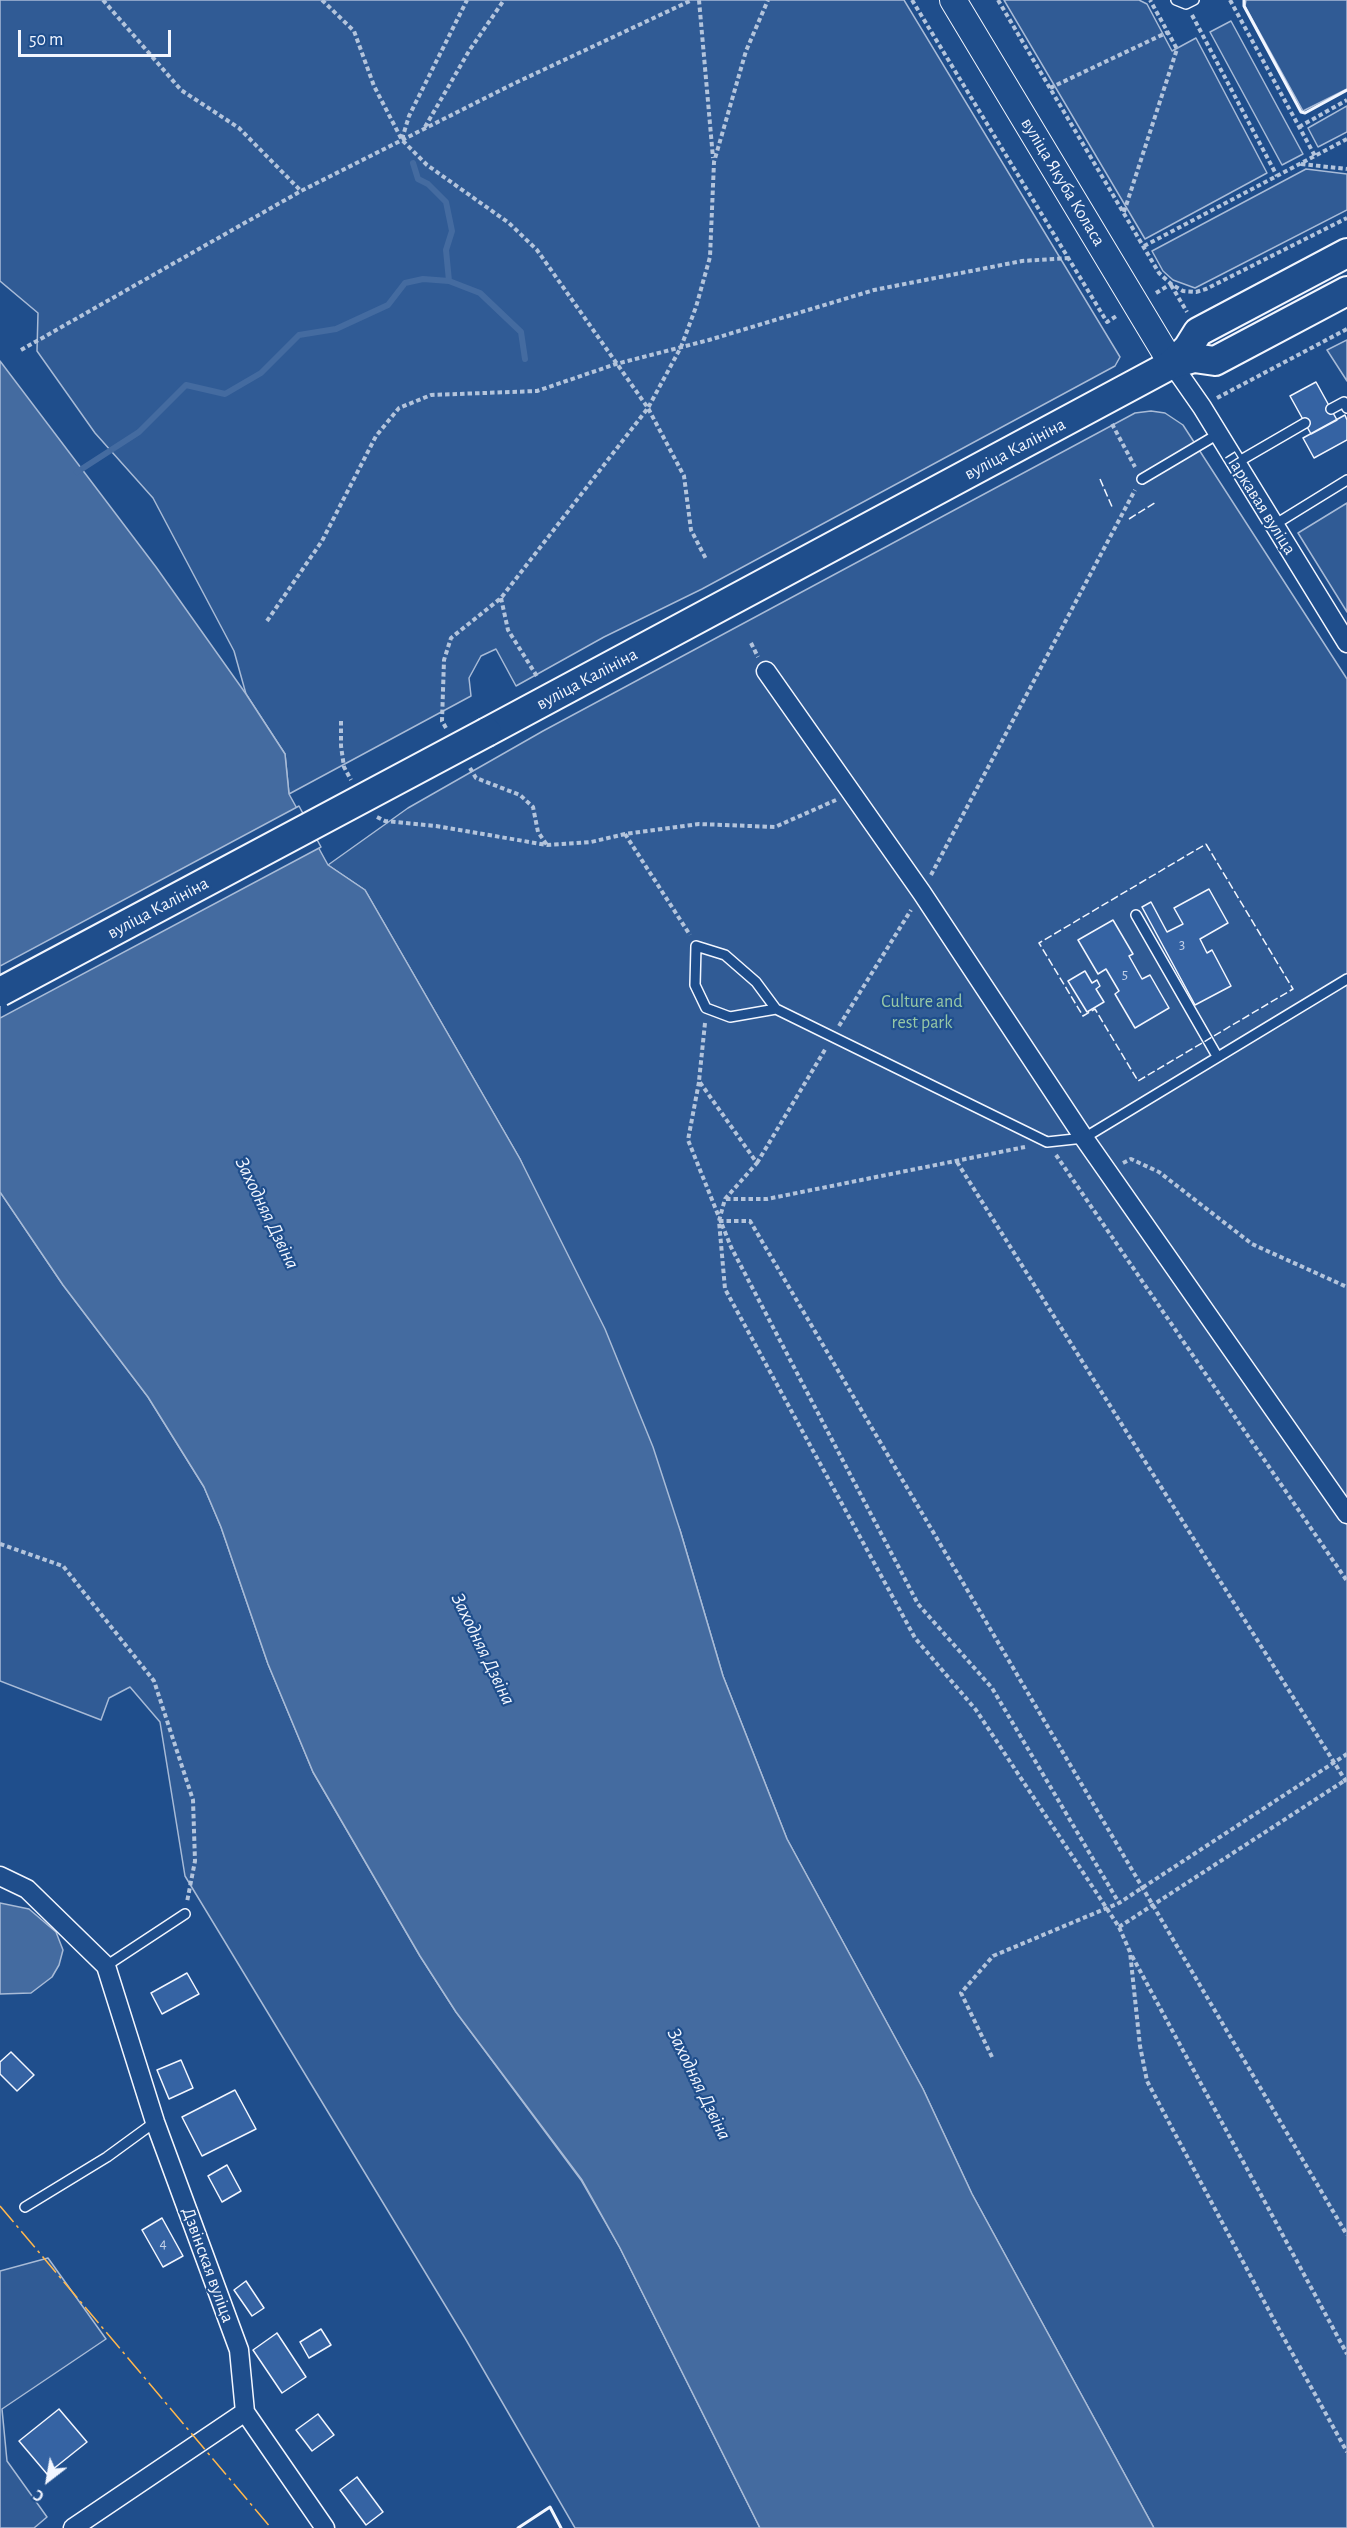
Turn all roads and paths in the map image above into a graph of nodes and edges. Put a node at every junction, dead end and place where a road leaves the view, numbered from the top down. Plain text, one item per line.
1 (104, 0) edge
2 (322, 0) edge
3 (467, 0) edge
4 (504, 0) edge
5 (692, 0) edge
6 (699, 0) edge
7 (768, 0) edge
8 (912, 0) edge
9 (953, 0) edge
10 (998, 0) edge
11 (1150, 0) edge
12 (1176, 0) edge
13 (1230, 0) edge
14 (1190, 2) edge
15 (1167, 32) junction
16 (1050, 88) junction
17 (1347, 100) edge
18 (1299, 127) junction
19 (425, 128) junction
20 (1347, 139) edge
21 (402, 140) junction
22 (1315, 156) junction
23 (714, 162) junction
24 (1300, 164) junction
25 (1347, 169) edge
26 (1277, 176) junction
27 (301, 191) junction
28 (1124, 213) junction
29 (1347, 218) edge
30 (1144, 246) junction
31 (1347, 253) edge
32 (1068, 258) junction
33 (1347, 291) edge
34 (1107, 322) dead end
35 (1347, 330) edge
36 (681, 346) junction
37 (21, 350) dead end
38 (616, 364) junction
39 (1172, 364) junction
40 (1232, 390) dead end
41 (648, 408) junction
42 (1347, 408) edge
43 (1331, 410) dead end
44 (1111, 423) dead end
45 (1305, 423) dead end
46 (1218, 434) junction
47 (1236, 463) junction
48 (1142, 479) junction
49 (1347, 480) edge
50 (1274, 525) junction
51 (706, 559) dead end
52 (501, 598) junction
53 (267, 621) dead end
54 (474, 621) dead end
55 (1347, 643) edge
56 (766, 671) dead end
57 (535, 674) dead end
58 (341, 721) dead end
59 (353, 785) dead end
60 (850, 794) junction
61 (376, 816) dead end
62 (625, 834) junction
63 (922, 893) junction
64 (1136, 915) dead end
65 (696, 946) junction
66 (1347, 979) edge
67 (0, 992) edge
68 (706, 1008) junction
69 (776, 1008) junction
70 (832, 1038) junction
71 (1217, 1056) junction
72 (699, 1081) junction
73 (1084, 1138) junction
74 (1047, 1142) junction
75 (957, 1161) junction
76 (757, 1163) junction
77 (1106, 1170) junction
78 (725, 1199) junction
79 (720, 1221) junction
80 (1347, 1287) edge
81 (1347, 1514) edge
82 (0, 1544) edge
83 (1347, 1581) edge
84 (1347, 1754) edge
85 (1334, 1762) junction
86 (1346, 1781) edge
87 (0, 1876) edge
88 (1143, 1887) junction
89 (1119, 1903) junction
90 (1152, 1907) junction
91 (1108, 1909) junction
92 (185, 1914) joint
93 (1119, 1927) junction
94 (1130, 1952) junction
95 (106, 1966) junction
96 (992, 2057) dead end
97 (155, 2122) junction
98 (25, 2207) dead end
99 (1347, 2235) edge
100 (1347, 2354) edge
101 (245, 2412) junction
102 (1347, 2452) edge
103 (73, 2528) edge
104 (325, 2528) edge

1 - 27 path
2 - 21 path
3 - 21 path
4 - 19 path
5 - 19 path
6 - 23 path
7 - 23 path
8 - 32 path
9 - 39 street, вуліца Якуба Коласа
10 - 16 path
11 - 15 path
12 - 14 lane
13 - 18 path
14 - 26 path
15 - 16 path
15 - 28 path
16 - 28 path
17 - 18 path
18 - 22 path
19 - 21 path
20 - 22 path
21 - 27 path
21 - 38 path
22 - 24 path
23 - 36 path
24 - 25 path
24 - 26 path
26 - 30 path
27 - 37 path
28 - 30 path
29 - 30 path
31 - 39 main road, вуліца Калініна
32 - 34 path
32 - 36 path
33 - 39 main road, вуліца Калініна
35 - 40 path
36 - 38 path
36 - 41 path
38 - 41 path
38 - 53 path
39 - 46 street, Паркавая вуліца
39 - 67 main road, вуліца Калініна, bridge
41 - 51 path
41 - 52 path
42 - 43 lane
44 - 48 path
45 - 47 lane
46 - 47 street, Паркавая вуліца
46 - 48 lane
47 - 50 street, Паркавая вуліца
48 - 63 path
49 - 50 lane
50 - 55 street, Паркавая вуліца
52 - 54 path
52 - 57 path
56 - 60 street
58 - 59 path
60 - 62 path
60 - 63 street
61 - 62 path
62 - 65 path
63 - 70 path
63 - 73 street
64 - 71 lane
65 - 68 lane
65 - 69 lane
66 - 71 lane
68 - 69 lane
68 - 72 path
69 - 70 lane
70 - 74 lane
70 - 76 path
71 - 73 lane
72 - 76 path
72 - 79 path
73 - 74 lane
73 - 77 street
74 - 75 path
74 - 83 path
75 - 78 path
75 - 85 path
76 - 78 path
77 - 80 path
77 - 81 street
78 - 79 path
79 - 88 path
79 - 89 path
79 - 91 path
82 - 92 path
84 - 85 path
85 - 86 path
85 - 88 path
86 - 90 path
87 - 95 street, Дзвінская вуліца
88 - 89 path
88 - 90 path
89 - 91 path
90 - 93 path
90 - 99 path
91 - 93 path
91 - 96 path
92 - 95 lane
93 - 94 path
94 - 100 path
94 - 102 path
95 - 97 street, Дзвінская вуліца
97 - 98 lane
97 - 101 street, Дзвінская вуліца
101 - 103 street
101 - 104 street, Дзвінская вуліца

